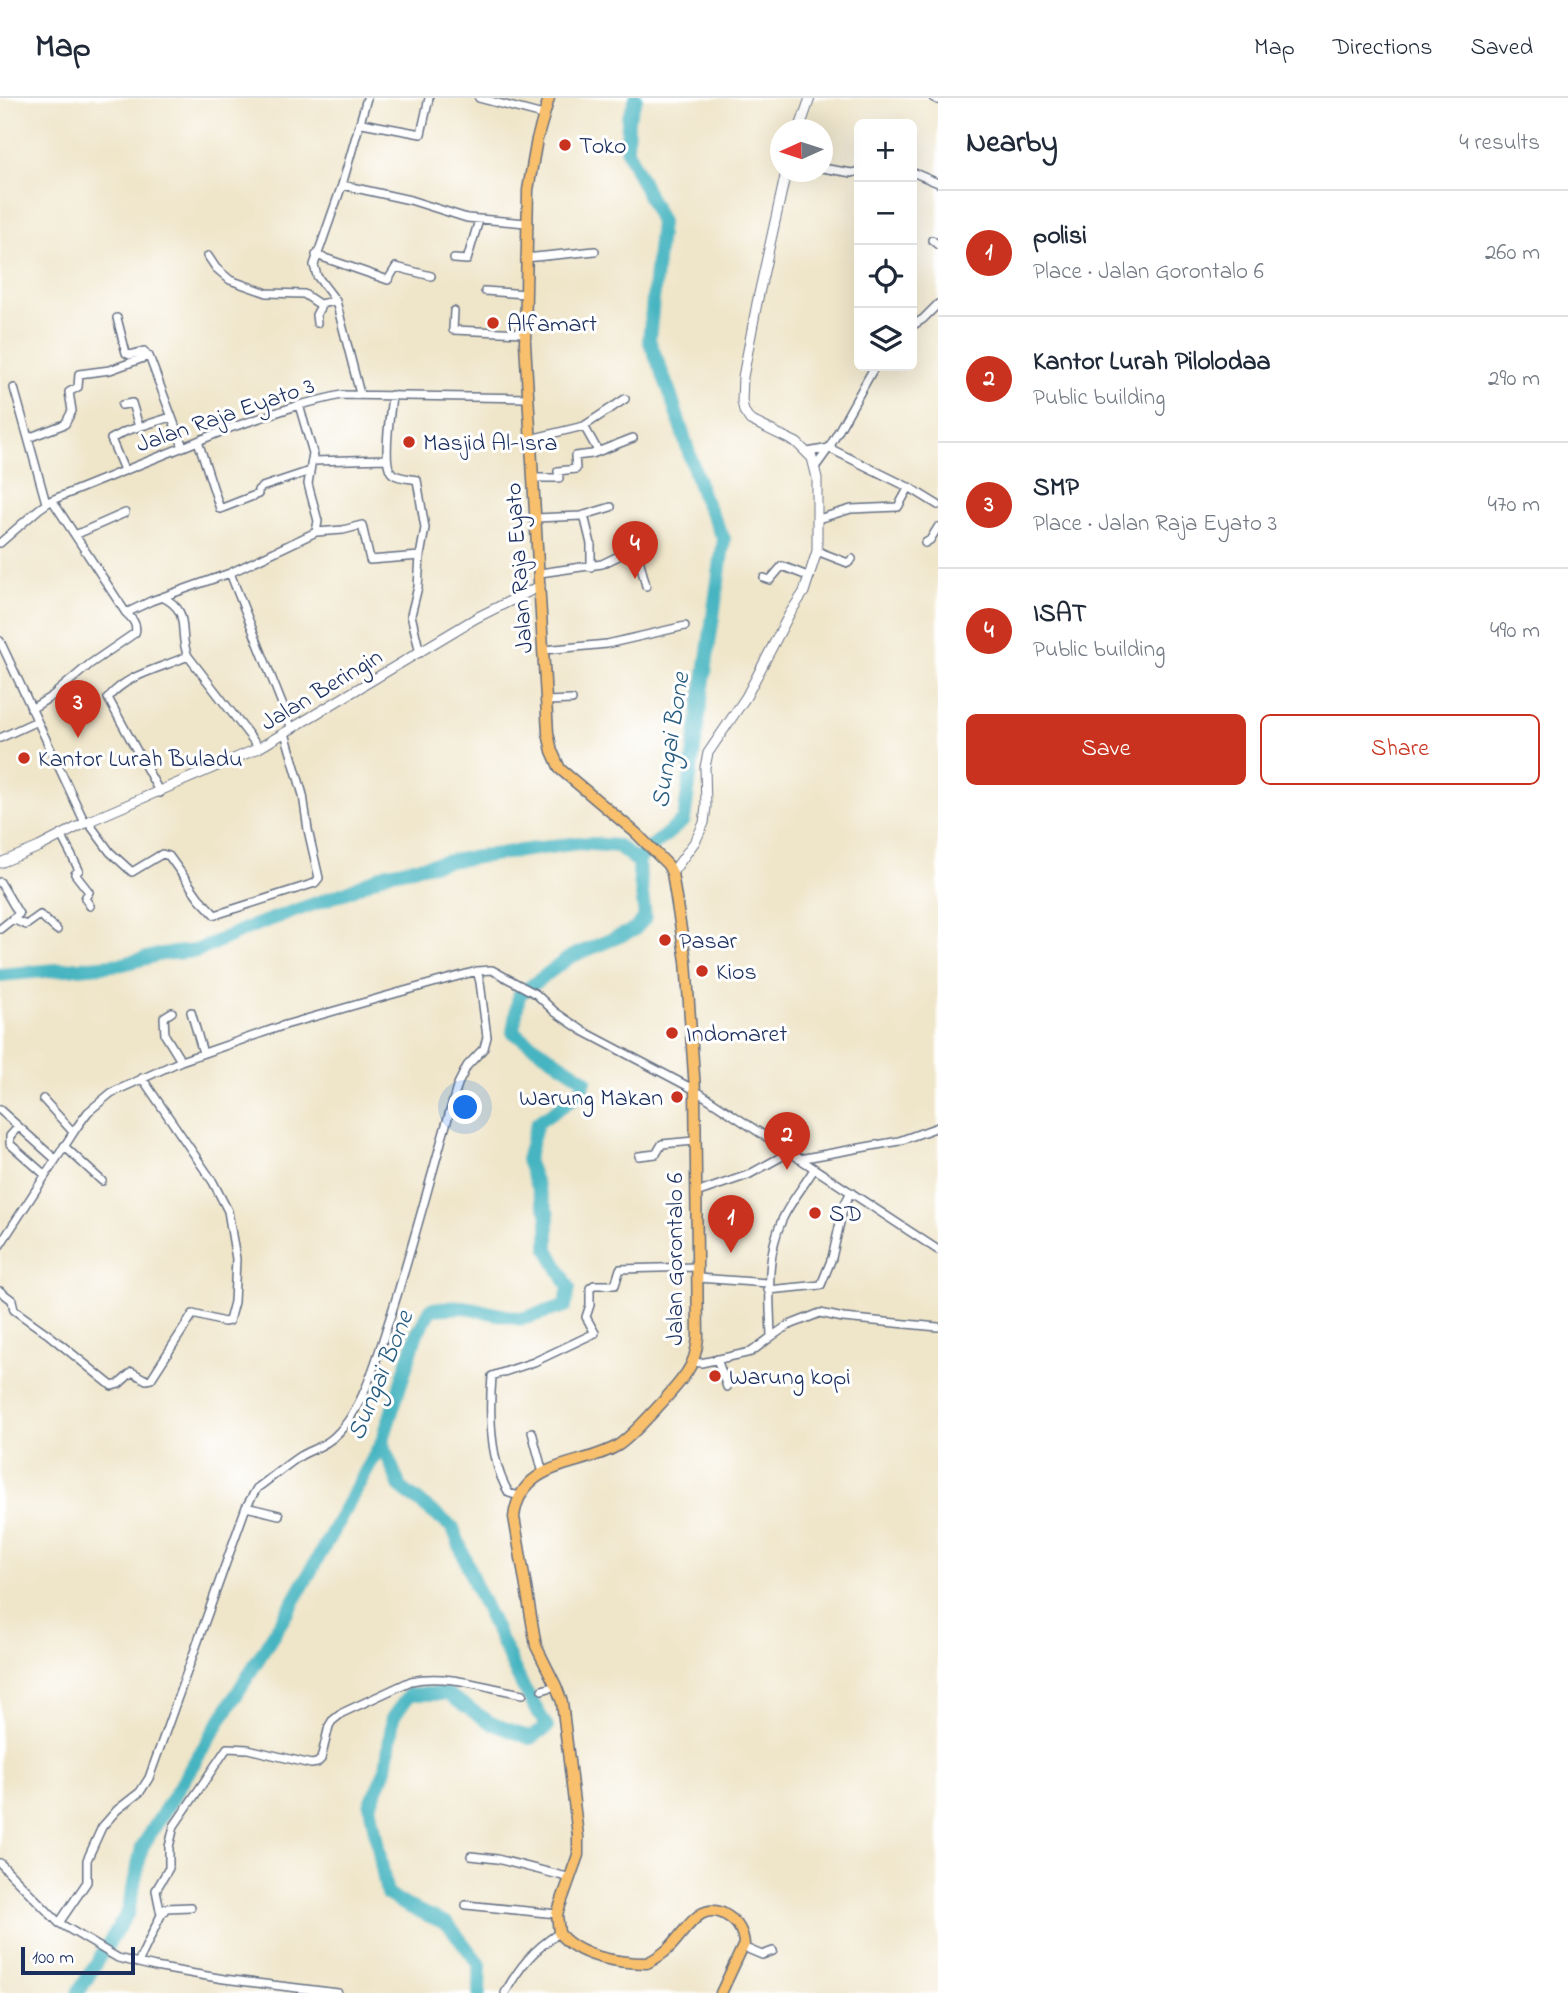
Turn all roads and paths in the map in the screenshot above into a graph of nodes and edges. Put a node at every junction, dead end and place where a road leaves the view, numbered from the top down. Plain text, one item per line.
1 (367, 98) edge
2 (429, 98) edge
3 (479, 98) edge
4 (549, 98) edge
5 (810, 98) edge
6 (543, 115) junction
7 (803, 119) edge
8 (362, 123) junction
9 (833, 170) edge
10 (854, 173) edge
11 (917, 174) edge
12 (784, 182) edge
13 (938, 183) edge
14 (342, 185) junction
15 (479, 220) junction
16 (526, 223) junction
17 (595, 251) dead end
18 (316, 255) junction
19 (208, 256) dead end
20 (525, 258) junction
21 (454, 259) dead end
22 (431, 276) dead end
23 (485, 291) dead end
24 (526, 294) junction
25 (336, 300) junction
26 (322, 304) junction
27 (938, 304) edge
28 (454, 311) dead end
29 (117, 318) dead end
30 (317, 323) dead end
31 (917, 323) edge
32 (525, 333) junction
33 (148, 356) junction
34 (871, 371) edge
35 (14, 388) dead end
36 (360, 394) junction
37 (393, 395) junction
38 (527, 398) junction
39 (625, 399) dead end
40 (122, 405) dead end
41 (299, 405) junction
42 (172, 417) junction
43 (584, 426) junction
44 (139, 427) junction
45 (29, 438) junction
46 (633, 438) dead end
47 (530, 439) junction
48 (198, 441) junction
49 (183, 447) junction
50 (830, 448) junction
51 (598, 451) junction
52 (808, 452) junction
53 (387, 459) junction
54 (313, 461) junction
55 (816, 466) junction
56 (124, 470) junction
57 (310, 471) junction
58 (533, 478) junction
59 (909, 487) junction
60 (49, 502) junction
61 (938, 505) edge
62 (611, 506) dead end
63 (125, 513) dead end
64 (584, 515) junction
65 (536, 518) junction
66 (818, 519) junction
67 (938, 527) edge
68 (316, 532) junction
69 (75, 535) junction
70 (0, 543) edge
71 (925, 543) dead end
72 (817, 551) junction
73 (419, 556) junction
74 (852, 559) dead end
75 (591, 567) junction
76 (230, 573) junction
77 (540, 573) junction
78 (810, 577) junction
79 (764, 578) dead end
80 (540, 586) junction
81 (646, 586) dead end
82 (162, 597) junction
83 (126, 613) junction
84 (685, 626) dead end
85 (0, 641) edge
86 (544, 650) junction
87 (420, 653) junction
88 (188, 656) junction
89 (572, 699) dead end
90 (546, 701) junction
91 (31, 709) junction
92 (37, 721) junction
93 (289, 731) junction
94 (0, 737) edge
95 (259, 748) junction
96 (160, 793) junction
97 (87, 823) junction
98 (61, 835) junction
99 (0, 863) edge
100 (670, 869) junction
101 (0, 882) edge
102 (90, 906) dead end
103 (12, 919) junction
104 (0, 929) edge
105 (57, 930) dead end
106 (477, 971) junction
107 (191, 1012) dead end
108 (172, 1013) dead end
109 (204, 1053) junction
110 (181, 1061) junction
111 (142, 1078) junction
112 (695, 1090) junction
113 (43, 1099) dead end
114 (0, 1110) edge
115 (18, 1127) junction
116 (938, 1127) edge
117 (73, 1132) junction
118 (694, 1141) junction
119 (64, 1146) junction
120 (790, 1152) junction
121 (639, 1156) dead end
122 (55, 1159) junction
123 (799, 1159) junction
124 (814, 1169) junction
125 (44, 1174) junction
126 (102, 1181) dead end
127 (851, 1192) junction
128 (696, 1193) junction
129 (0, 1245) edge
130 (938, 1250) edge
131 (697, 1272) junction
132 (768, 1286) junction
133 (0, 1291) edge
134 (938, 1327) edge
135 (771, 1337) junction
136 (717, 1360) junction
137 (692, 1362) junction
138 (727, 1387) dead end
139 (532, 1432) dead end
140 (543, 1473) junction
141 (519, 1496) junction
142 (246, 1507) junction
143 (279, 1515) dead end
144 (556, 1686) junction
145 (542, 1690) dead end
146 (523, 1695) dead end
147 (471, 1856) dead end
148 (0, 1863) edge
149 (570, 1878) junction
150 (466, 1905) dead end
151 (160, 1906) junction
152 (191, 1907) dead end
153 (557, 1914) junction
154 (59, 1923) junction
155 (559, 1933) junction
156 (743, 1947) junction
157 (773, 1951) dead end
158 (138, 1963) junction
159 (294, 1990) edge
160 (338, 1993) edge
161 (505, 1993) edge
162 (721, 1993) edge

1 - 8 street
2 - 8 street
3 - 6 street
4 - 6 main road, Jalan Raja Eyato
5 - 7 street
6 - 16 main road, Jalan Raja Eyato
8 - 14 street
9 - 10 street
11 - 13 street
12 - 52 street
14 - 15 street
14 - 18 street
15 - 16 street
15 - 21 street
16 - 20 main road, Jalan Raja Eyato
17 - 20 street
18 - 22 street
18 - 25 street
19 - 26 street
20 - 24 main road, Jalan Raja Eyato
23 - 24 street
24 - 32 main road, Jalan Raja Eyato
25 - 26 street
25 - 36 street
26 - 30 street
27 - 31 street
28 - 32 street
29 - 33 street
32 - 38 main road, Jalan Raja Eyato
33 - 42 street
33 - 45 street
34 - 50 street
35 - 45 street
36 - 37 street, Jalan Raja Eyato 3
36 - 41 street, Jalan Raja Eyato 3
37 - 38 street, Jalan Raja Eyato 3
37 - 53 street
38 - 47 main road, Jalan Raja Eyato
39 - 43 street
40 - 44 street
41 - 48 street, Jalan Raja Eyato 3
41 - 54 street
42 - 44 street
42 - 49 street
43 - 47 street
43 - 51 street
44 - 56 street
45 - 60 street
46 - 51 street
47 - 58 main road, Jalan Raja Eyato
48 - 49 street, Jalan Raja Eyato 3
48 - 57 street
49 - 56 street, Jalan Raja Eyato 3
50 - 52 street
50 - 55 street
50 - 59 street
51 - 58 street
52 - 55 street
53 - 54 street
53 - 73 street
54 - 57 street
55 - 66 street
56 - 60 street, Jalan Raja Eyato 3
57 - 68 street
58 - 65 main road, Jalan Raja Eyato
59 - 61 street
59 - 66 street
60 - 69 street
60 - 70 street, Jalan Raja Eyato 3
62 - 64 street
63 - 69 street
64 - 65 street
64 - 75 street
65 - 77 main road, Jalan Raja Eyato
66 - 72 street
67 - 71 street
68 - 73 street
68 - 76 street
69 - 83 street
72 - 74 street
72 - 78 street
73 - 87 street
75 - 77 street
75 - 81 street
76 - 82 street
76 - 93 street
77 - 80 main road, Jalan Raja Eyato
78 - 79 street
78 - 100 street
80 - 86 main road, Jalan Raja Eyato
80 - 87 street, Jalan Beringin
82 - 83 street
82 - 88 street
83 - 91 street
84 - 86 street
85 - 91 street
86 - 90 main road, Jalan Raja Eyato
87 - 93 street, Jalan Beringin
88 - 95 street
88 - 96 street
89 - 90 street
90 - 100 main road, Jalan Raja Eyato
91 - 92 street
92 - 94 street
92 - 97 street
93 - 95 street, Jalan Beringin
93 - 97 street
95 - 96 street, Jalan Beringin
96 - 97 street, Jalan Beringin
97 - 98 street, Jalan Beringin
98 - 99 street, Jalan Beringin
98 - 102 street
100 - 112 main road, Jalan Gorontalo 6
101 - 103 street
103 - 104 street
103 - 105 street
106 - 109 street
106 - 112 street
106 - 142 street
107 - 109 street
108 - 110 street
109 - 110 street
110 - 111 street
111 - 117 street
111 - 133 street
112 - 118 main road, Jalan Gorontalo 6
112 - 120 street
113 - 117 street
114 - 115 street
115 - 122 street
115 - 125 street
116 - 123 street
117 - 119 street
118 - 121 street
118 - 128 main road, Jalan Gorontalo 6
119 - 122 street
119 - 126 street
120 - 123 street
120 - 128 street
122 - 125 street
123 - 124 street
124 - 127 street
124 - 132 street
125 - 129 street
127 - 130 street
127 - 132 street
128 - 131 main road, Jalan Gorontalo 6
131 - 132 street
131 - 137 main road, Jalan Gorontalo 6
131 - 141 street
132 - 135 street
134 - 135 street
135 - 136 street
136 - 137 street
136 - 138 street
137 - 140 main road, Jalan Gorontalo 6
139 - 140 street
140 - 141 main road, Jalan Gorontalo 6
141 - 144 main road
142 - 143 street
142 - 154 street
144 - 145 street
144 - 149 main road
146 - 151 street
147 - 149 street
148 - 154 street
149 - 153 main road
150 - 153 street
151 - 152 street
151 - 158 street
153 - 155 main road
154 - 158 street
155 - 156 main road
155 - 161 street
156 - 157 street
156 - 162 main road
158 - 159 street
159 - 160 street

